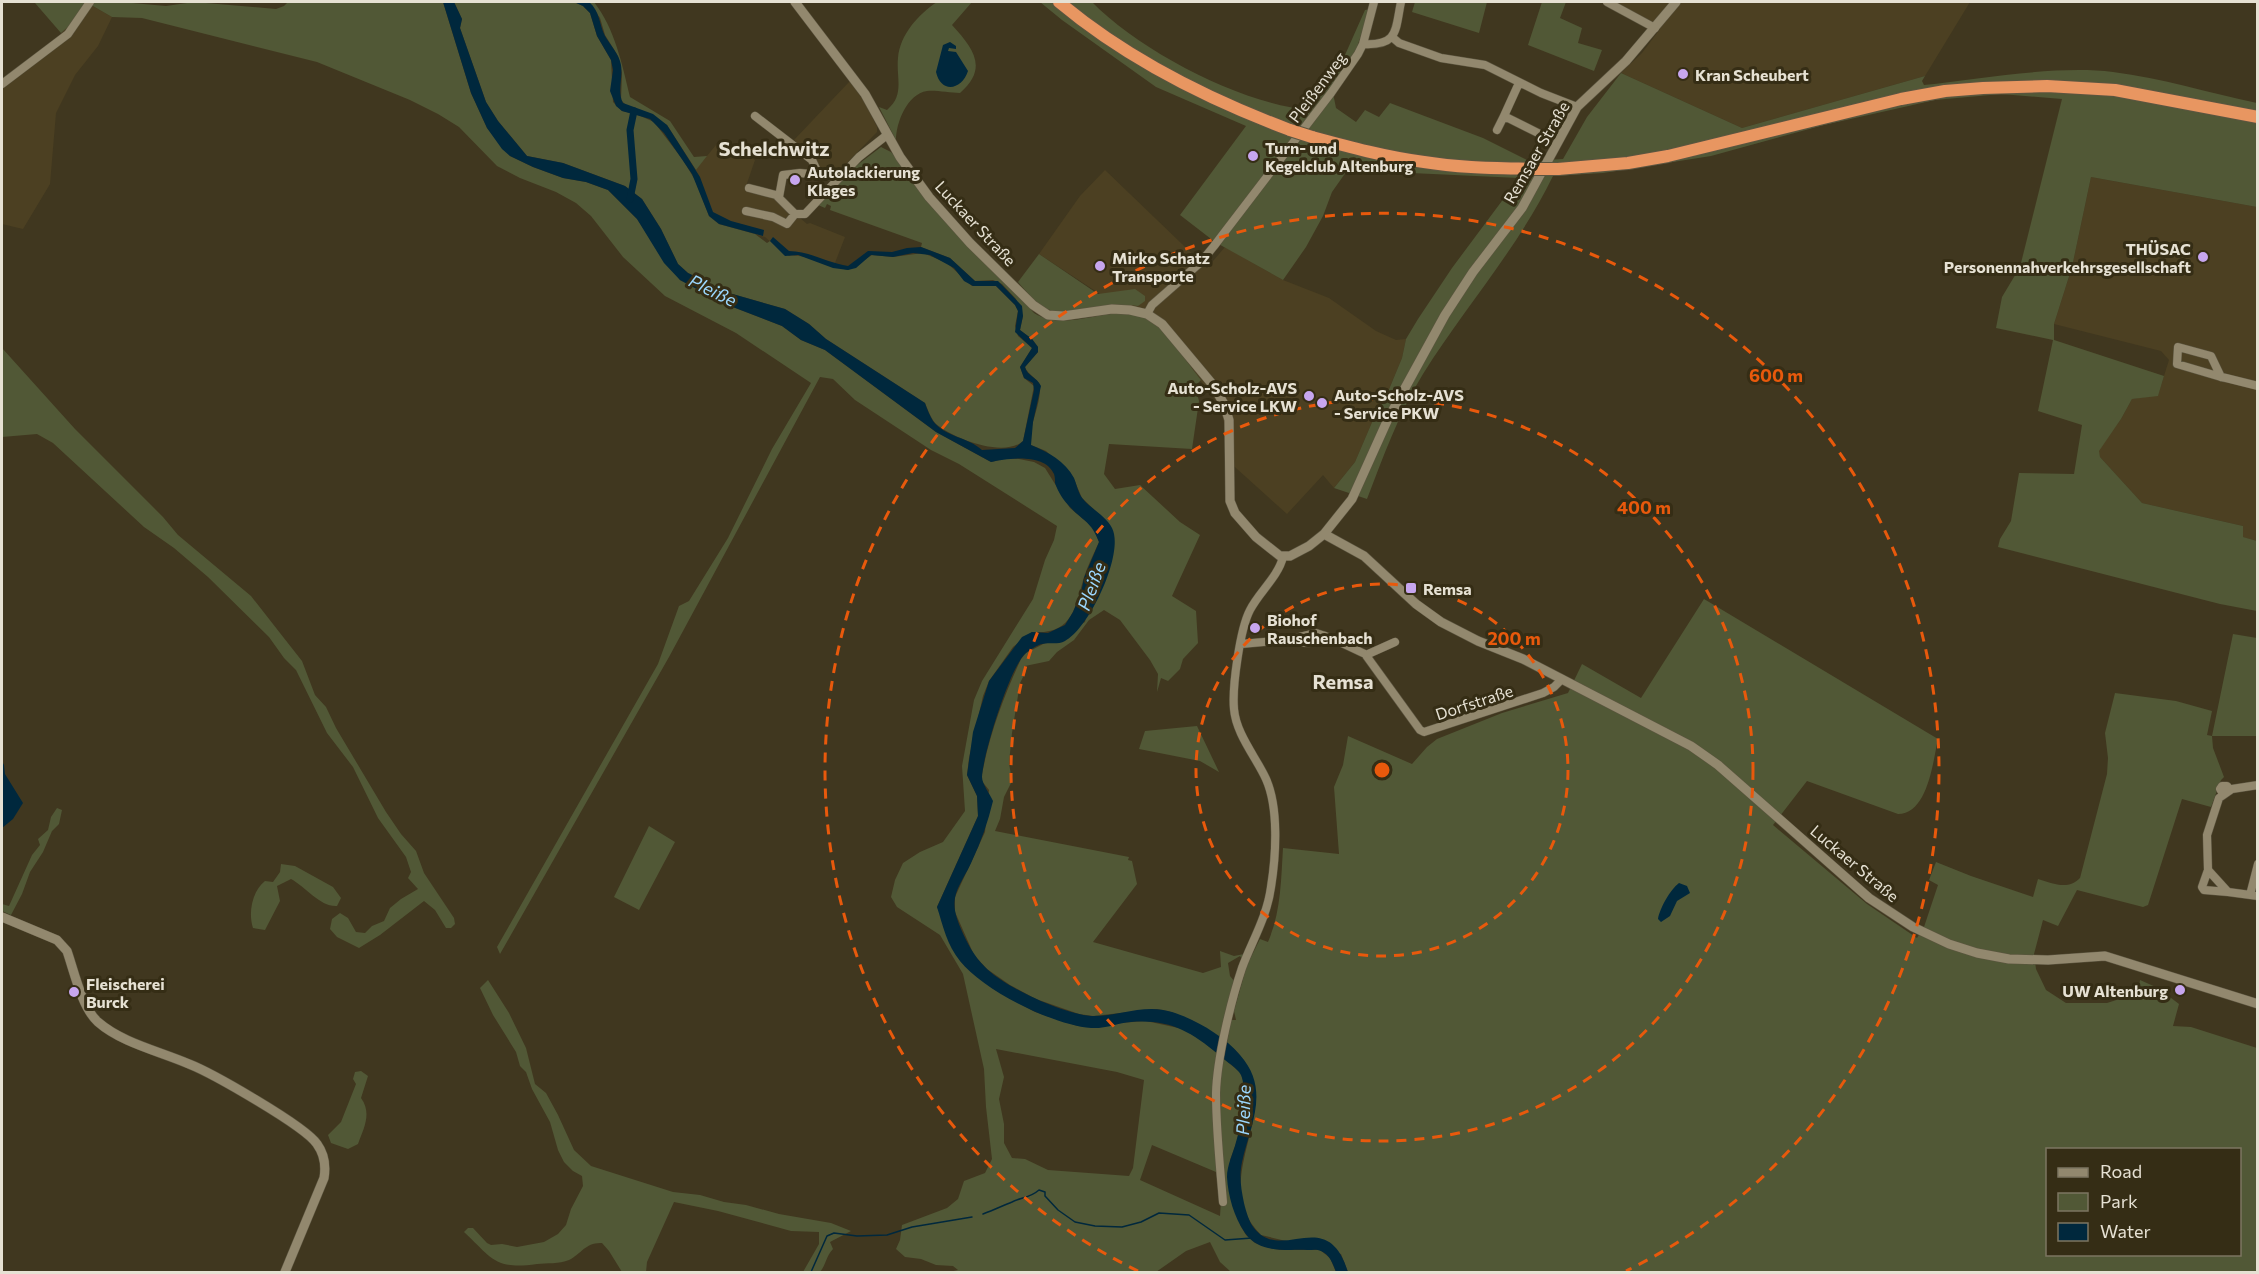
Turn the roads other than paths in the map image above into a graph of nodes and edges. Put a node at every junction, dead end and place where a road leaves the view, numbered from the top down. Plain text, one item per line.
1 (90, 2) edge
2 (795, 2) edge
3 (1059, 2) edge
4 (1374, 2) edge
5 (1401, 2) edge
6 (1607, 2) edge
7 (1676, 2) edge
8 (1655, 28) junction
9 (1392, 37) junction
10 (1364, 44) junction
11 (1520, 83) junction
12 (2, 84) edge
13 (1577, 107) junction
14 (755, 116) dead end
15 (1504, 116) junction
16 (2258, 117) edge
17 (1497, 130) dead end
18 (1540, 134) dead end
19 (887, 135) junction
20 (819, 175) junction
21 (839, 177) junction
22 (749, 188) dead end
23 (779, 197) junction
24 (746, 212) dead end
25 (795, 214) junction
26 (1147, 314) junction
27 (2221, 377) junction
28 (2258, 386) edge
29 (1324, 534) junction
30 (1283, 556) junction
31 (1395, 642) dead end
32 (1241, 644) junction
33 (1366, 655) junction
34 (1566, 682) junction
35 (2258, 785) edge
36 (2258, 864) edge
37 (2208, 870) junction
38 (2228, 892) junction
39 (2254, 896) edge
40 (2, 917) edge
41 (2258, 1004) edge
42 (1224, 1202) dead end
43 (285, 1272) edge

1 - 12 street
2 - 19 street, Luckaer Straße
3 - 16 highway, bridge
4 - 10 street, Pleißenweg
5 - 9 street
6 - 8 street
7 - 8 street, Remsaer Straße
8 - 13 street, Remsaer Straße
9 - 10 street
9 - 11 street
10 - 26 street, Pleißenweg
11 - 13 street
11 - 15 street
13 - 29 street, Remsaer Straße
14 - 20 street
15 - 17 street
15 - 18 street
19 - 21 street
19 - 26 street, Luckaer Straße
20 - 21 street
20 - 23 street
21 - 25 street
22 - 23 street
23 - 25 street
24 - 25 street
26 - 30 street
27 - 27 street
27 - 28 street
29 - 30 street, Remsaer Straße
29 - 34 street, Luckaer Straße
30 - 32 street
31 - 33 street
32 - 33 street
32 - 42 street
33 - 34 street, Dorfstraße
34 - 41 street, Luckaer Straße
35 - 37 street
36 - 39 street
37 - 38 street
37 - 38 street
38 - 39 street
40 - 43 street

